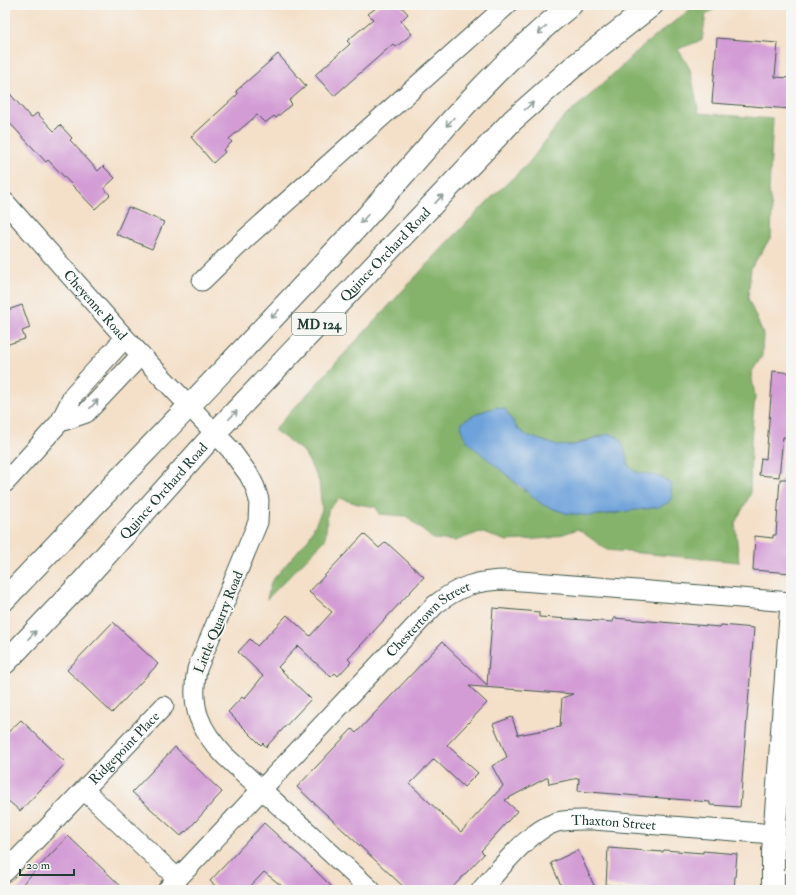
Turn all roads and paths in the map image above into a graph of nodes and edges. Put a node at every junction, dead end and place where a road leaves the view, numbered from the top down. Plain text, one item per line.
1 (507, 5) edge
2 (572, 5) edge
3 (652, 5) edge
4 (5, 202) edge
5 (202, 282) dead end
6 (125, 338) junction
7 (141, 355) junction
8 (189, 405) junction
9 (60, 422) junction
10 (215, 433) junction
11 (5, 484) edge
12 (5, 599) edge
13 (791, 602) edge
14 (791, 610) edge
15 (5, 663) edge
16 (164, 706) dead end
17 (84, 790) junction
18 (262, 790) junction
19 (774, 834) junction
20 (5, 872) edge
21 (172, 884) edge
22 (371, 890) edge
23 (481, 890) edge
24 (773, 890) edge

1 - 5 street
2 -> 8 main road, MD 124
10 -> 3 main road, Quince Orchard Road / MD 124
4 - 6 street, Cheyenne Road
6 - 7 street, Cheyenne Road
6 - 9 street
7 - 8 street, Cheyenne Road
9 -> 7 street
8 - 10 street, Little Quarry Road
8 - 12 main road, MD 124
9 - 11 street
15 -> 10 main road, Quince Orchard Road / MD 124
10 - 18 street, Little Quarry Road
13 - 18 street, Chestertown Street
14 - 19 main road
16 - 17 street, Ridgepoint Place
17 - 20 street, Ridgepoint Place
17 - 21 street, Ridgepoint Place
18 - 21 street, Chestertown Street
18 - 22 street, Little Quarry Road
19 - 23 street, Thaxton Street
19 - 24 main road

